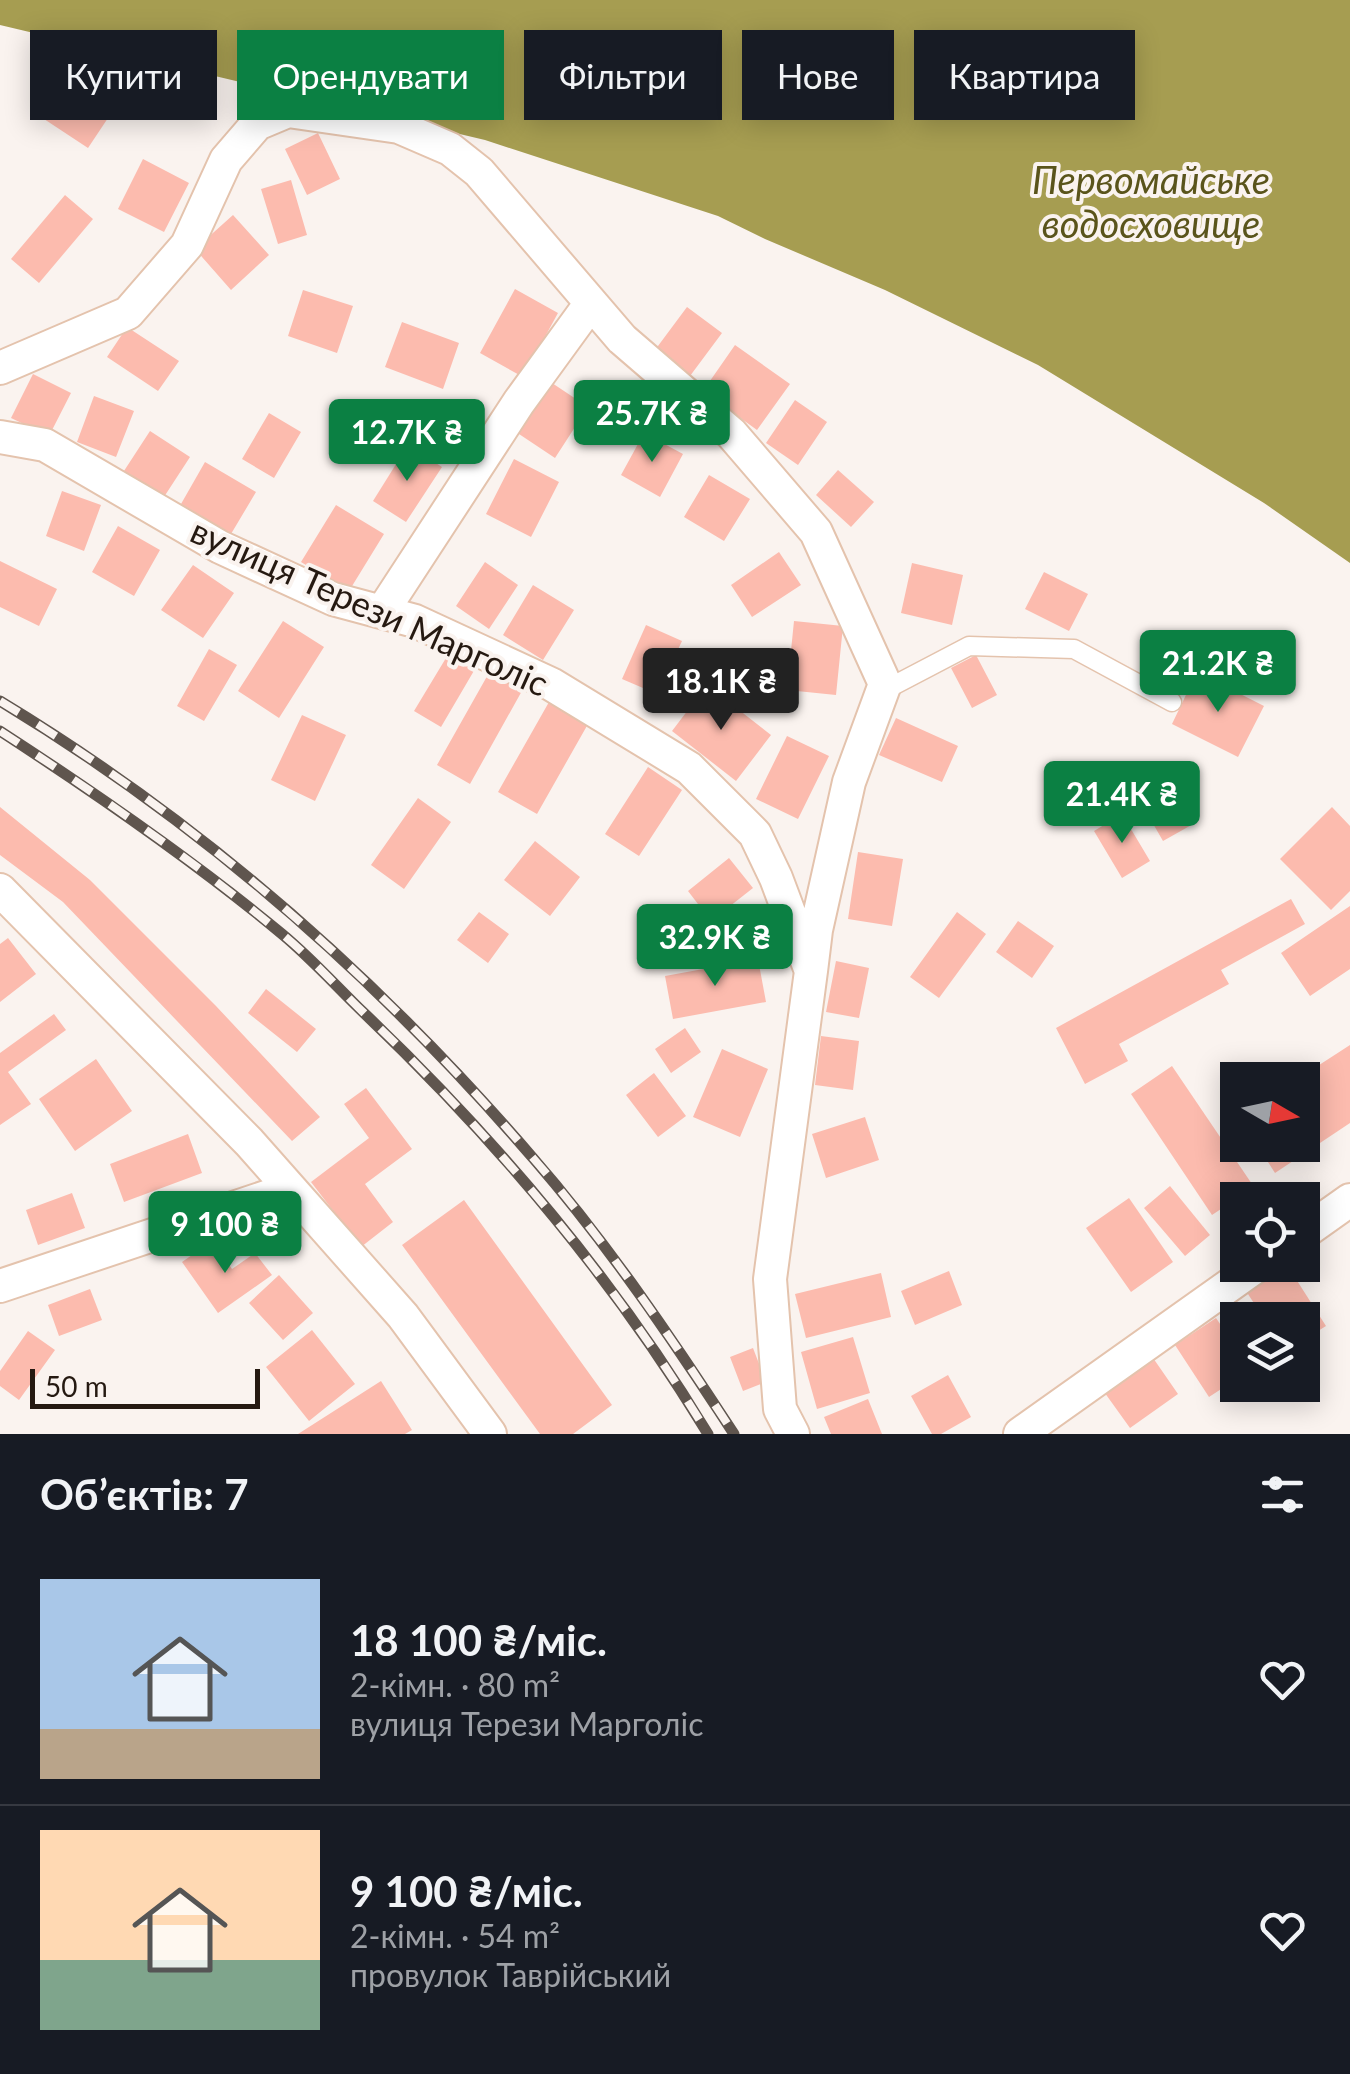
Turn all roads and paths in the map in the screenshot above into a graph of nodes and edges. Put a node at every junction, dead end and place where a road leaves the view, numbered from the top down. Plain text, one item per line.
1 (591, 302) junction
2 (0, 368) edge
3 (0, 438) edge
4 (382, 612) junction
5 (882, 691) junction
6 (1172, 702) dead end
7 (0, 890) edge
8 (811, 971) junction
9 (290, 1189) junction
10 (1350, 1200) edge
11 (1320, 1221) edge
12 (1234, 1282) edge
13 (0, 1286) edge
14 (490, 1434) edge
15 (792, 1434) edge
16 (1020, 1434) edge

1 - 2 street
1 - 4 street
1 - 5 street
3 - 4 street, вулиця Терези Марголіс
4 - 8 street, вулиця Терези Марголіс
5 - 6 lane
5 - 8 street
7 - 9 street
8 - 15 street, вулиця Терези Марголіс
9 - 13 street
9 - 14 street
10 - 11 street
12 - 16 street

